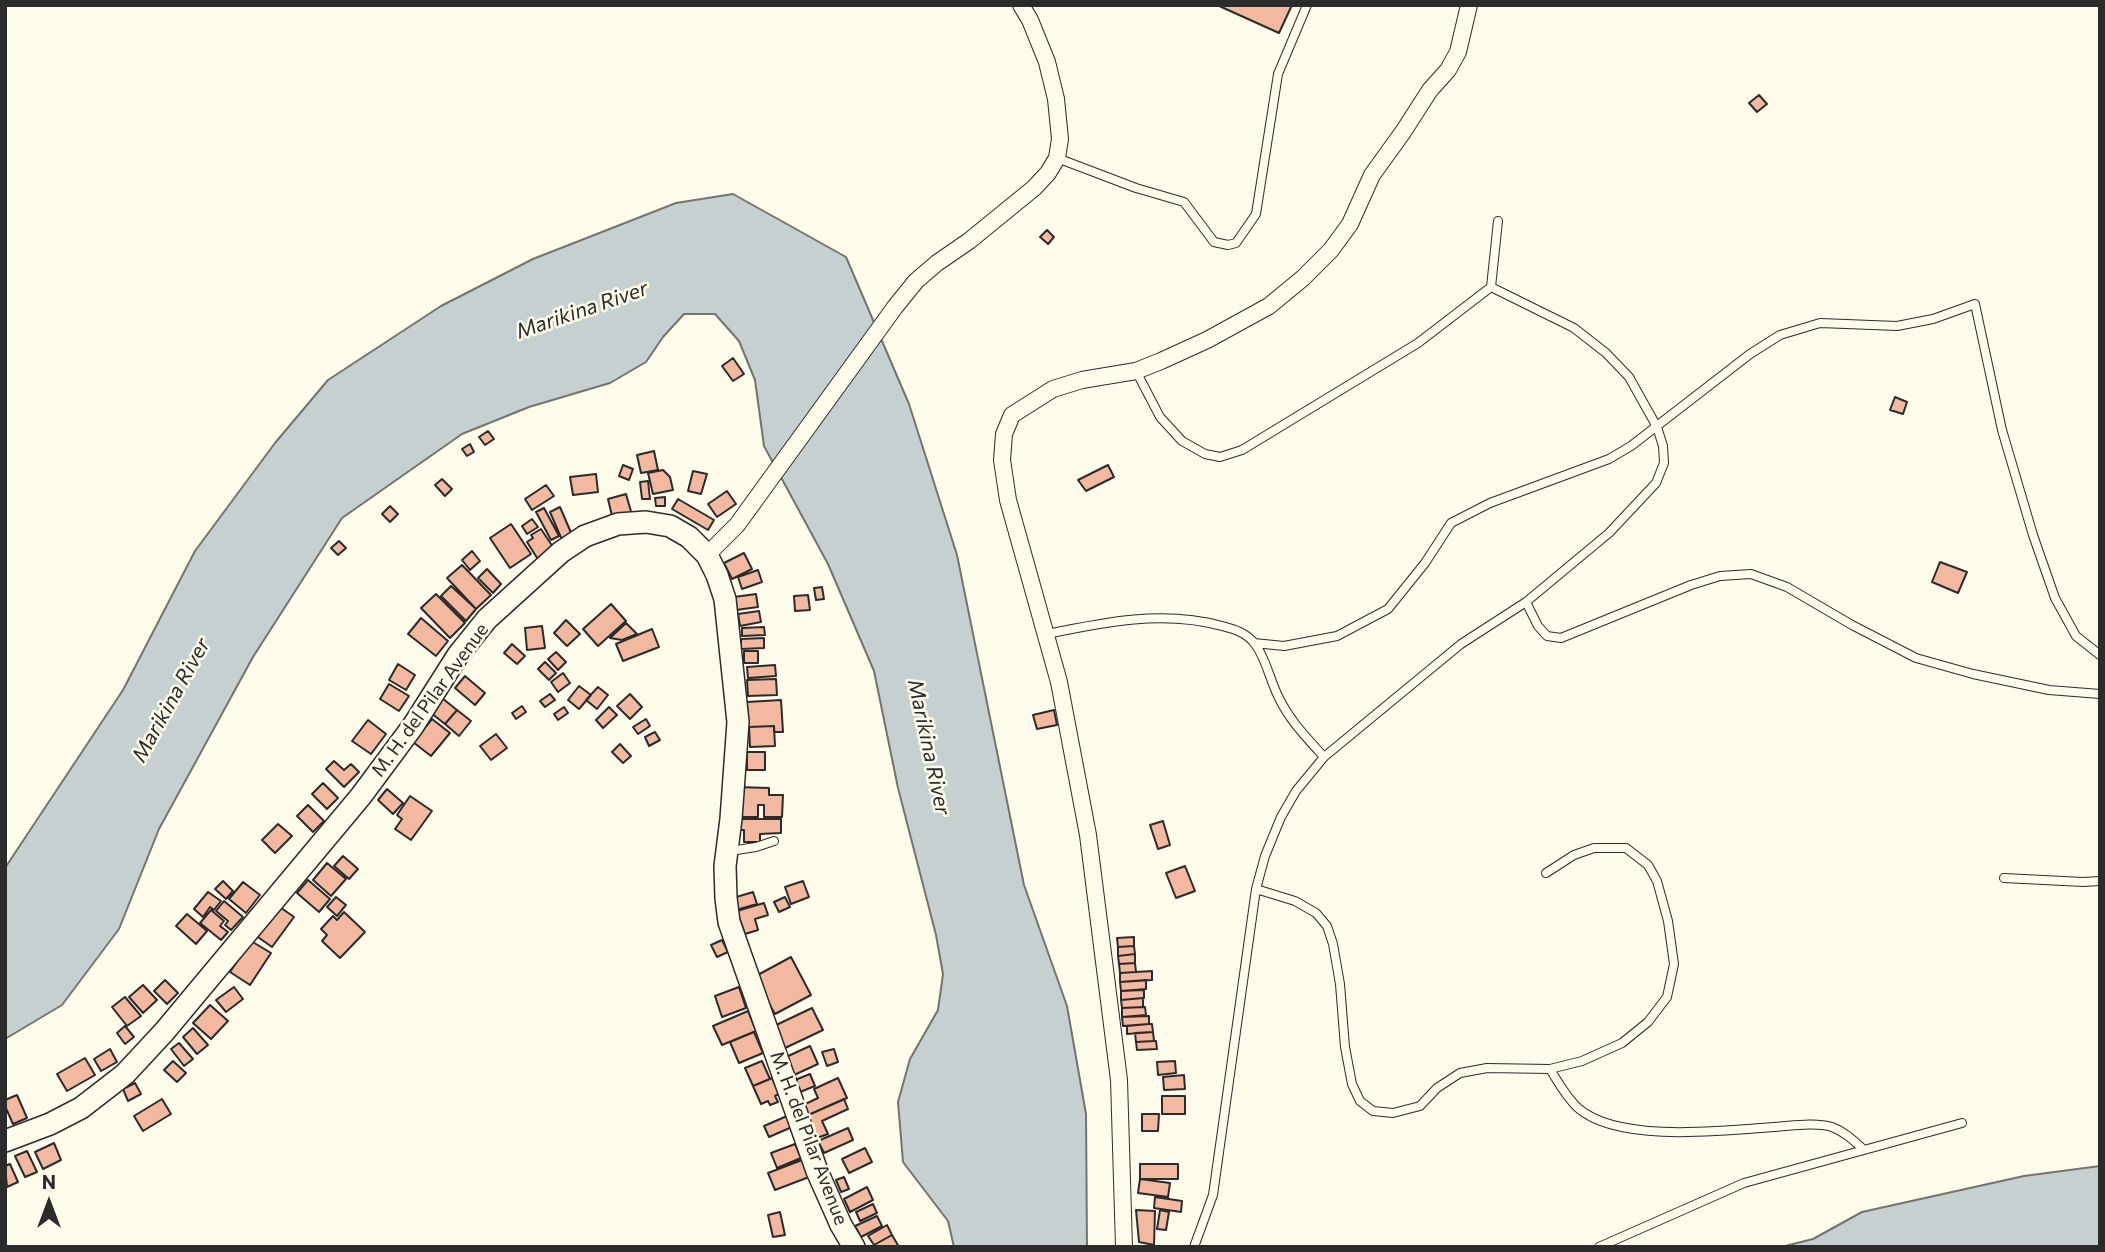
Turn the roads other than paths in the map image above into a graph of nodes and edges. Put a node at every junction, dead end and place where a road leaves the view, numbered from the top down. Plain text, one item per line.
1 (1021, 5) edge
2 (1307, 5) edge
3 (1469, 5) edge
4 (1057, 158) junction
5 (1498, 221) dead end
6 (1491, 287) junction
7 (1136, 371) junction
8 (1657, 427) junction
9 (707, 555) junction
10 (1526, 602) junction
11 (1046, 634) junction
12 (1254, 643) junction
13 (2100, 655) edge
14 (2100, 694) edge
15 (1325, 757) junction
16 (774, 841) dead end
17 (727, 851) junction
18 (1546, 873) dead end
19 (2004, 878) dead end
20 (2100, 881) edge
21 (1256, 889) junction
22 (1550, 1069) junction
23 (1962, 1123) dead end
24 (5, 1140) edge
25 (1863, 1149) junction
26 (854, 1247) edge
27 (1124, 1247) edge
28 (1194, 1247) edge
29 (1599, 1247) edge

1 - 4 street
2 - 4 lane
3 - 7 street
4 - 9 street
5 - 6 lane
6 - 7 lane
6 - 8 lane
7 - 11 street
8 - 10 lane
8 - 12 lane
8 - 13 lane
9 - 17 street, M. H. del Pilar Avenue
9 - 24 street, M. H. del Pilar Avenue
10 - 14 lane
10 - 15 lane
11 - 12 lane
11 - 27 street
12 - 15 lane
15 - 21 lane
16 - 17 lane
17 - 26 street, M. H. del Pilar Avenue
18 - 22 lane
19 - 20 lane
21 - 22 lane
21 - 28 lane
22 - 25 lane
23 - 25 lane
25 - 29 lane

